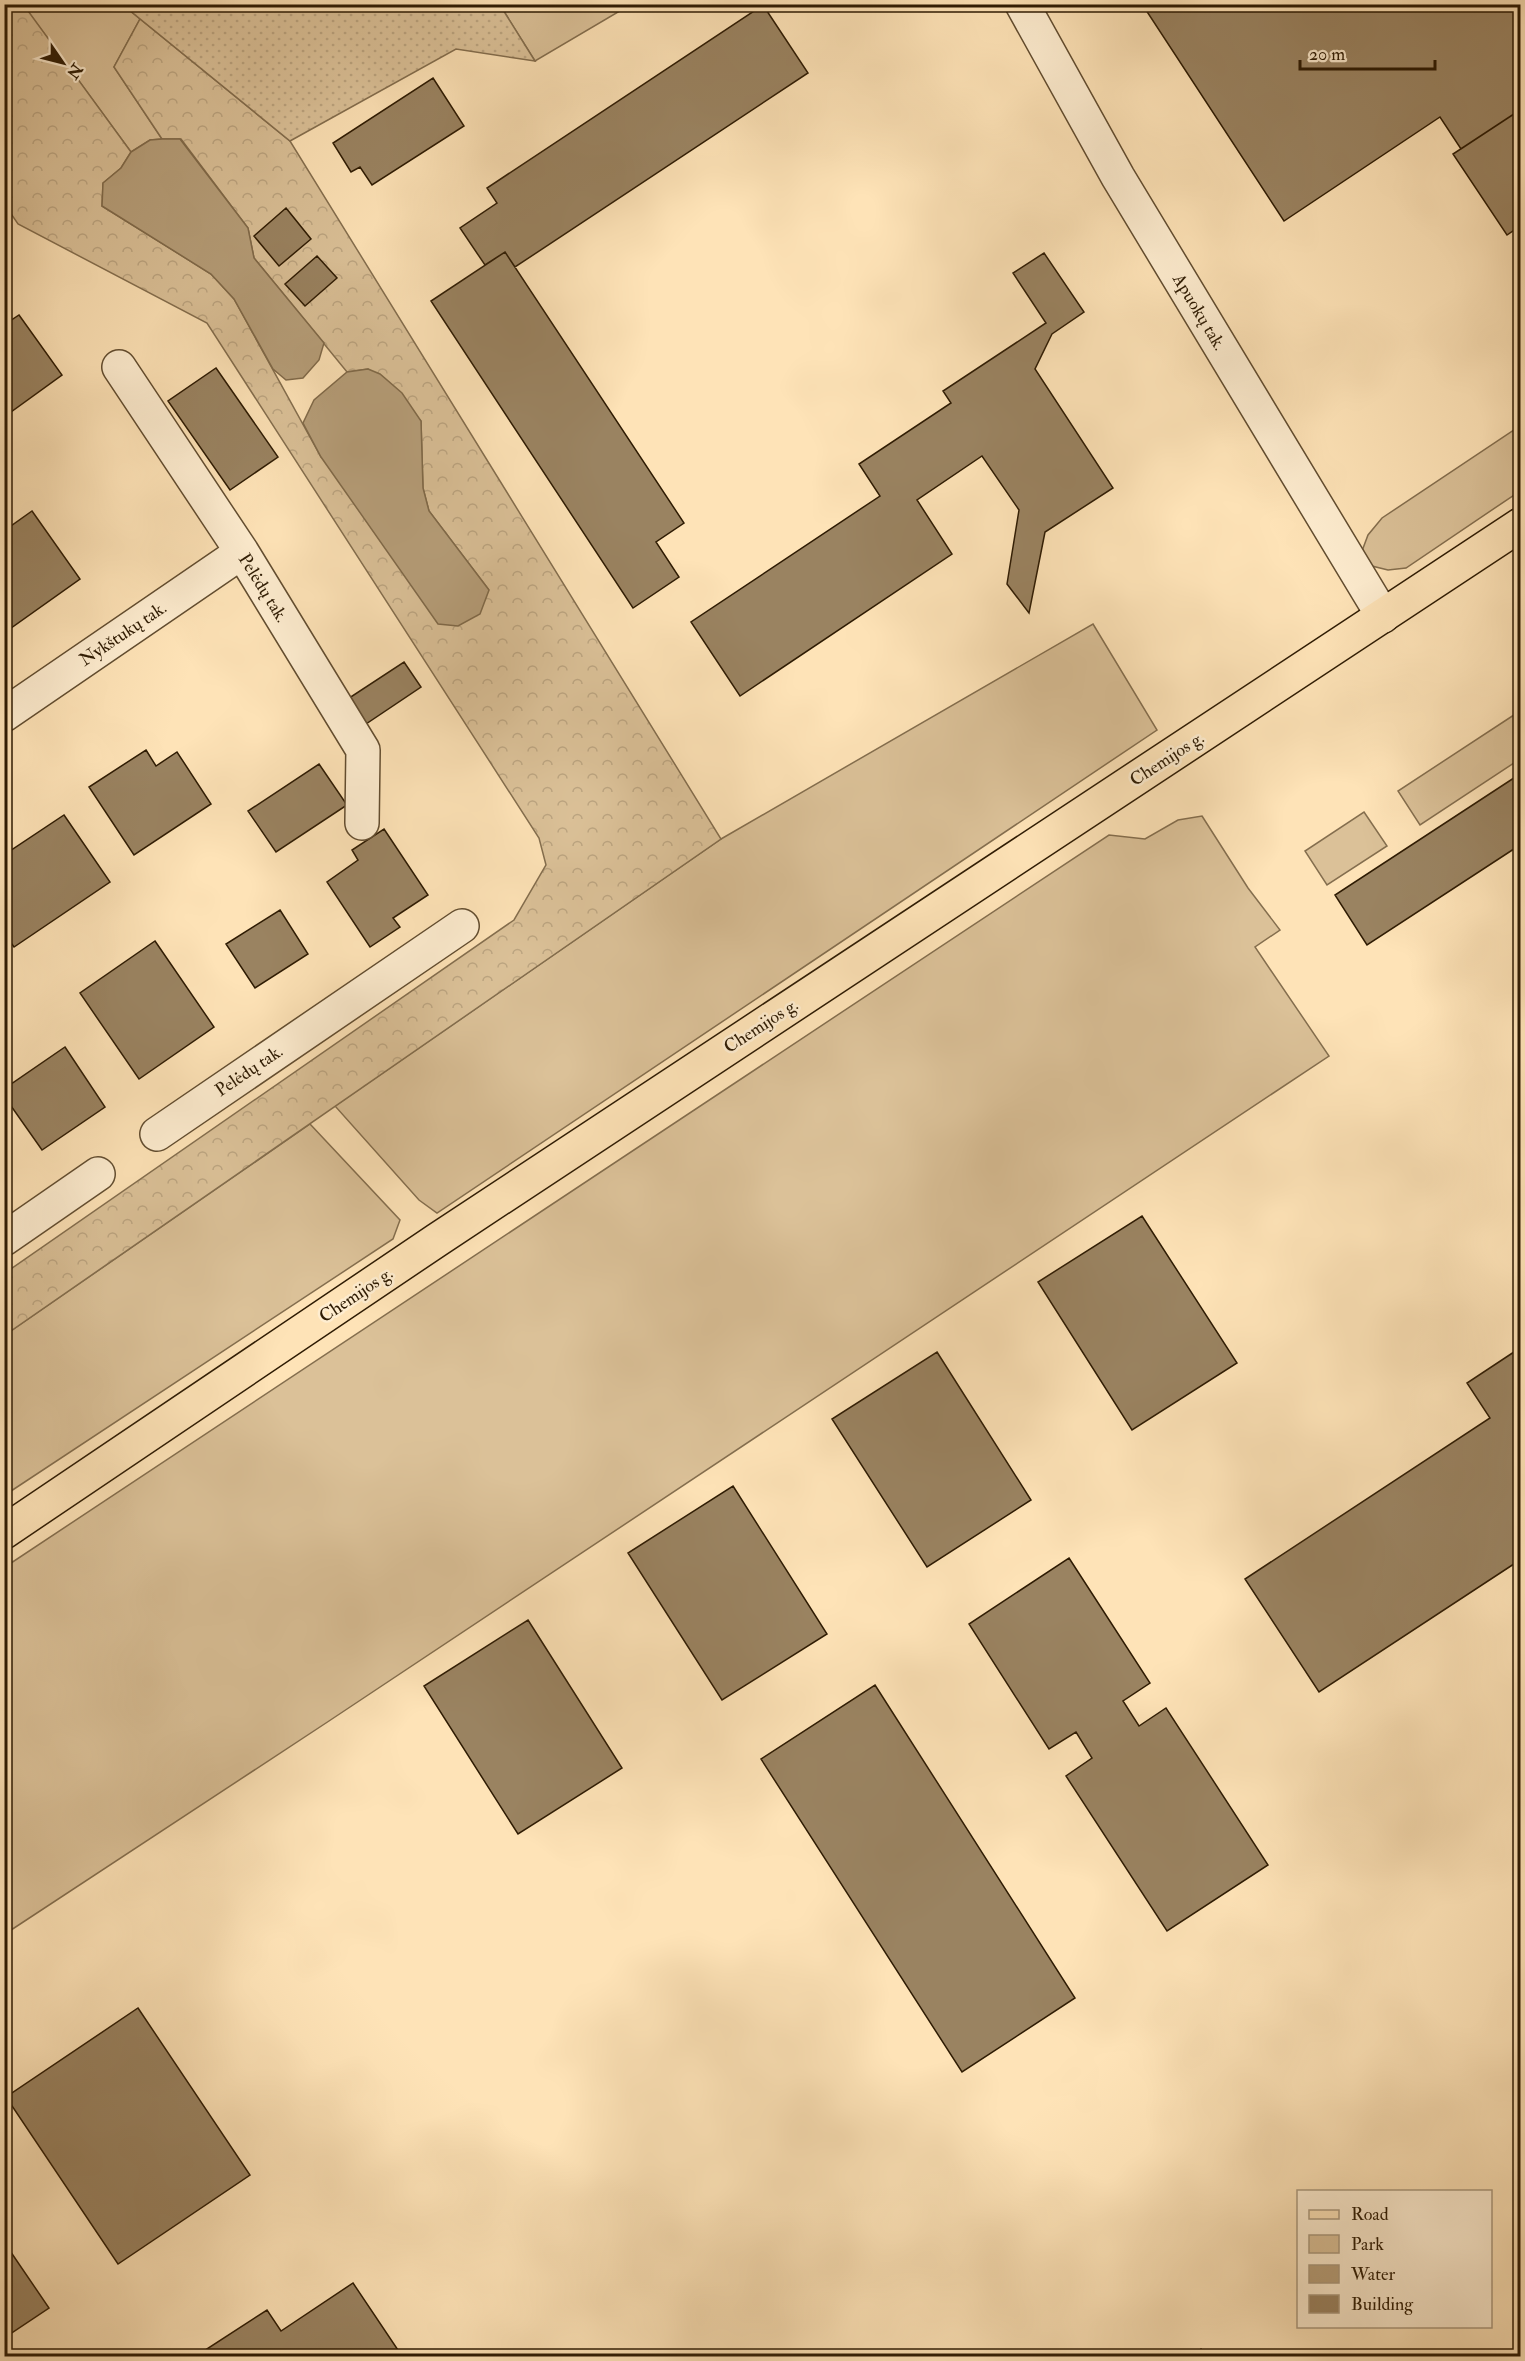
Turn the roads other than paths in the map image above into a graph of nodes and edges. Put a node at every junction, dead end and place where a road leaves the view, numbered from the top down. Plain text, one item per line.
1 (1022, 4) edge
2 (118, 367) dead end
3 (1521, 525) edge
4 (242, 552) junction
5 (1383, 616) junction
6 (4, 715) edge
7 (362, 824) dead end
8 (462, 926) dead end
9 (157, 1134) dead end
10 (98, 1174) dead end
11 (4, 1239) edge
12 (4, 1532) edge

1 - 5 street, Apuokų tak.
2 - 4 street, Pelėdų tak.
3 - 5 main road, Chemijos g.
4 - 6 street, Nykštukų tak.
4 - 7 street, Pelėdų tak.
5 - 12 main road, Chemijos g.
8 - 9 street, Pelėdų tak.
10 - 11 street

